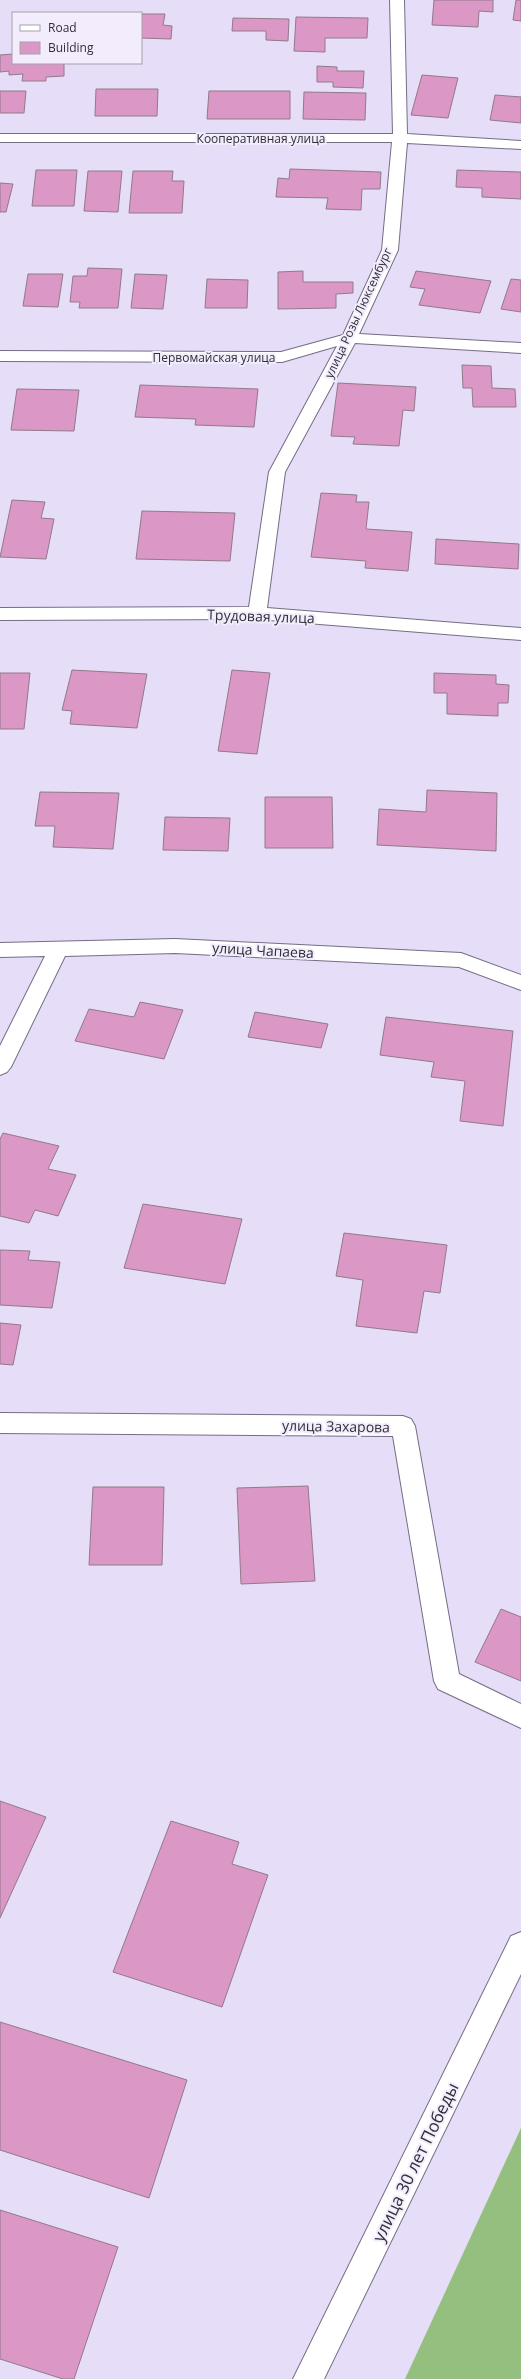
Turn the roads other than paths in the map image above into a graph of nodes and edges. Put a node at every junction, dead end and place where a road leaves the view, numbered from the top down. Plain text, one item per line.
1 (397, 0) edge
2 (0, 138) edge
3 (400, 138) junction
4 (521, 145) edge
5 (349, 338) junction
6 (521, 348) edge
7 (0, 356) edge
8 (257, 613) junction
9 (0, 614) edge
10 (521, 634) edge
11 (59, 948) junction
12 (0, 950) edge
13 (521, 983) edge
14 (0, 1067) edge
15 (0, 1423) edge
16 (521, 1716) edge
17 (521, 1945) edge
18 (308, 2379) edge

1 - 3 street, улица Розы Люксембург
2 - 3 street, Кооперативная улица
3 - 4 street, Кооперативная улица
3 - 5 street, улица Розы Люксембург
5 - 6 street, Первомайская улица
5 - 7 street, Первомайская улица
5 - 8 street, улица Розы Люксембург
8 - 9 street, Трудовая улица
8 - 10 street, Трудовая улица
11 - 12 street, улица Чапаева
11 - 13 street, улица Чапаева
11 - 14 street
15 - 16 street, улица Захарова
17 - 18 street, улица 30 лет Победы

